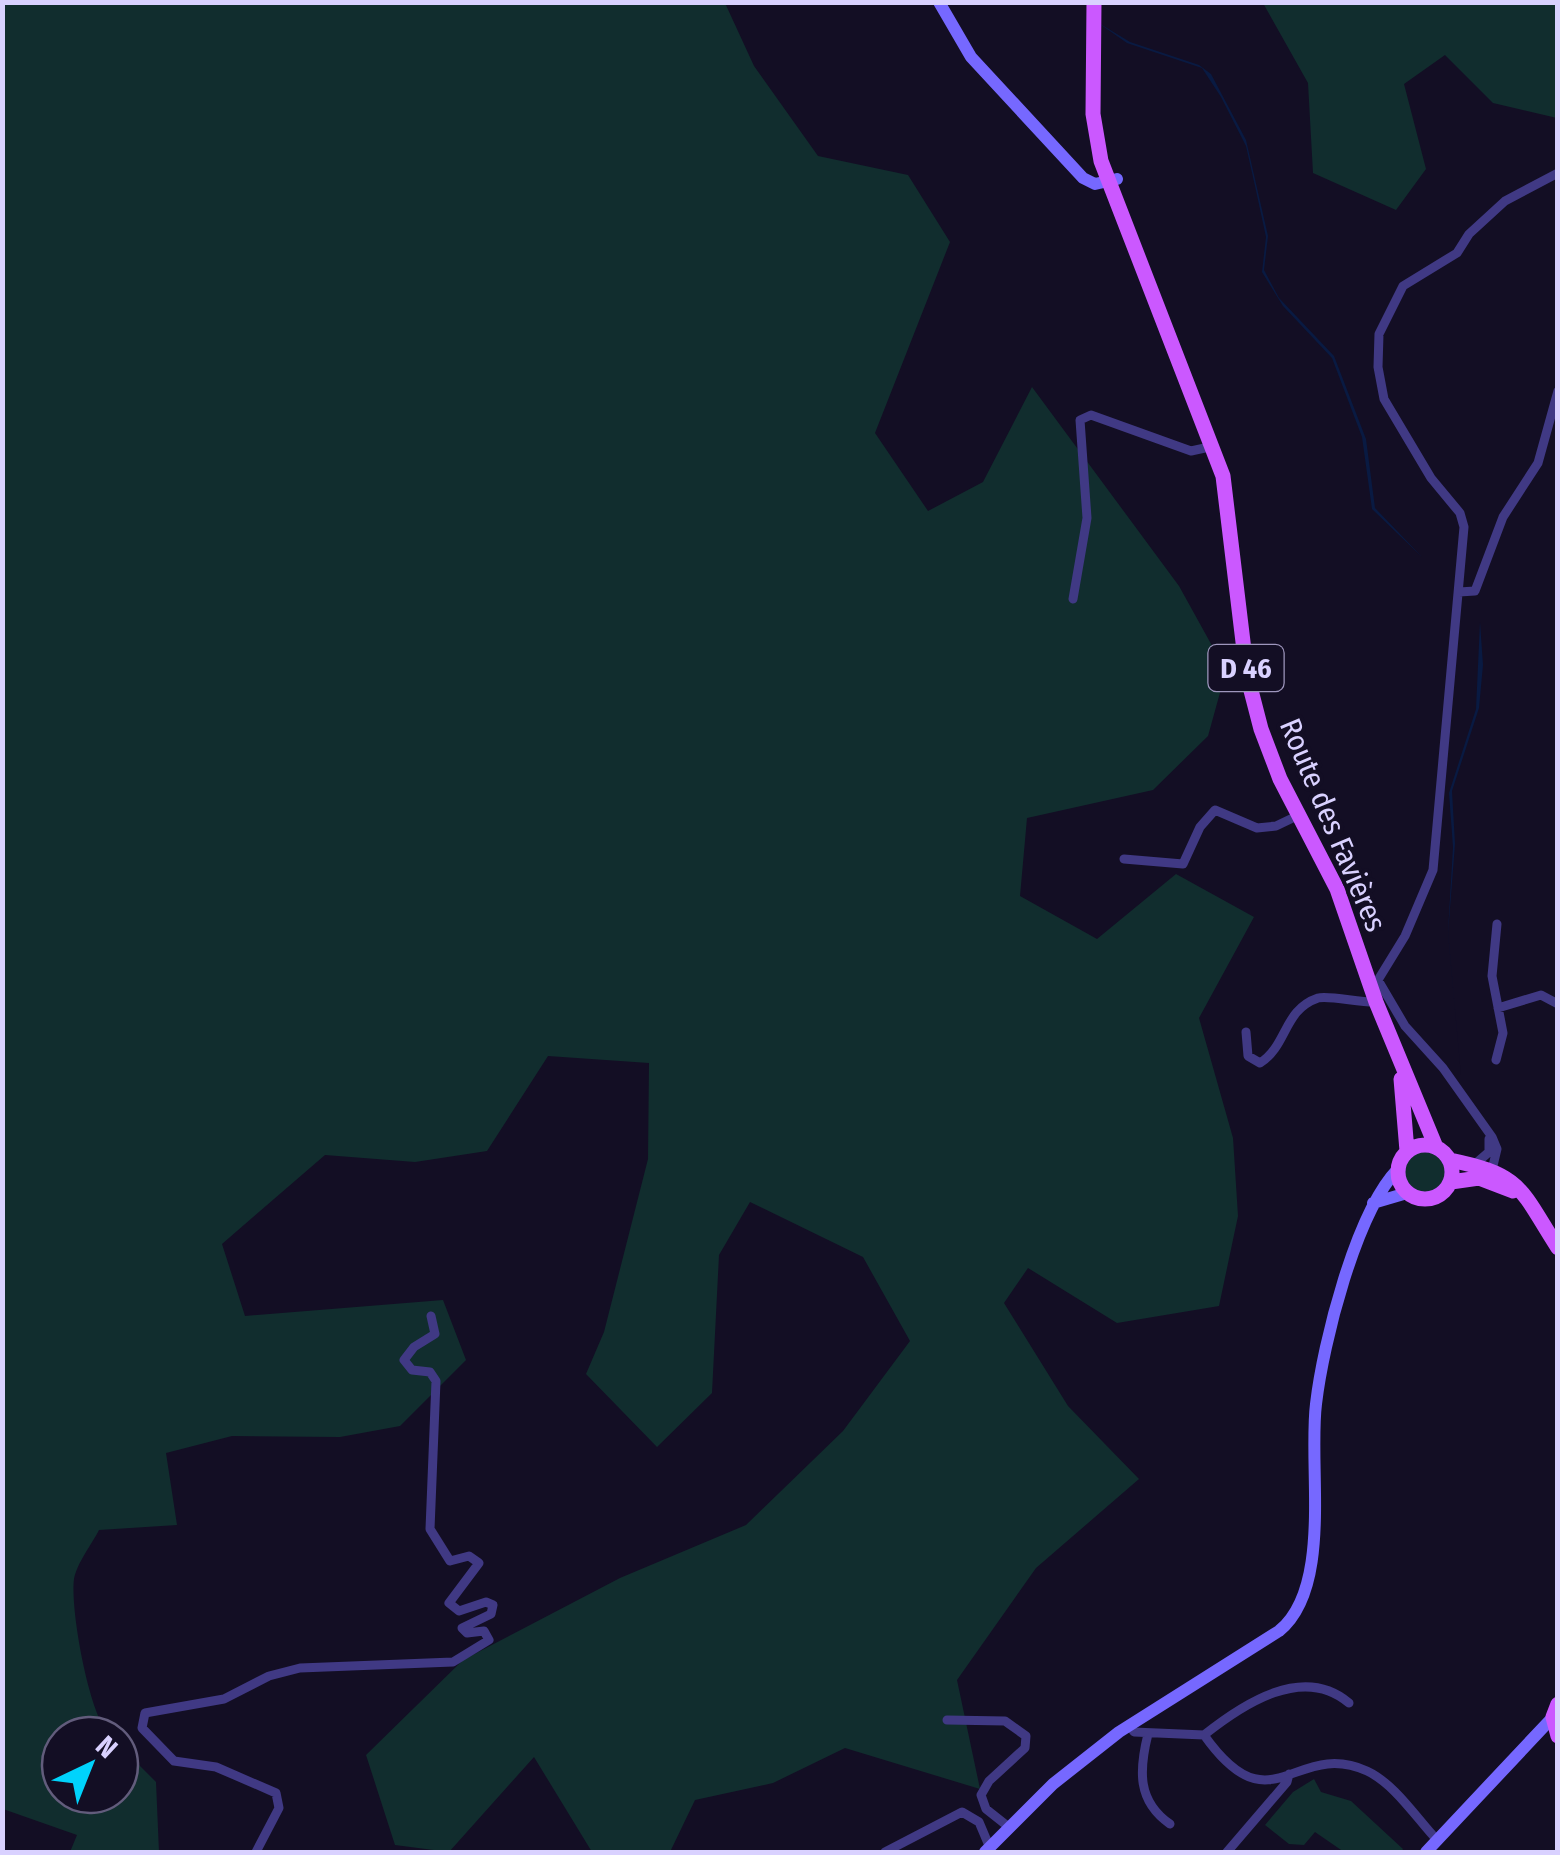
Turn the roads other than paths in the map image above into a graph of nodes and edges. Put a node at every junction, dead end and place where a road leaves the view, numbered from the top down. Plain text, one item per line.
1 (939, 2) edge
2 (1094, 2) edge
3 (1558, 172) edge
4 (1112, 181) junction
5 (1558, 391) edge
6 (1214, 446) junction
7 (1459, 592) junction
8 (1073, 599) dead end
9 (1299, 815) junction
10 (1124, 859) dead end
11 (1497, 924) dead end
12 (1376, 1002) junction
13 (1558, 1004) edge
14 (1498, 1008) junction
15 (1246, 1032) dead end
16 (1395, 1050) junction
17 (1496, 1060) dead end
18 (1486, 1127) junction
19 (1436, 1147) junction
20 (1407, 1151) junction
21 (1450, 1160) junction
22 (1398, 1168) junction
23 (1495, 1170) junction
24 (1476, 1172) junction
25 (1451, 1182) junction
26 (1407, 1193) junction
27 (1373, 1203) junction
28 (1558, 1248) edge
29 (1558, 1258) edge
30 (431, 1316) dead end
31 (1349, 1703) dead end
32 (1556, 1710) edge
33 (948, 1720) dead end
34 (1129, 1725) junction
35 (1148, 1734) junction
36 (1204, 1735) junction
37 (1535, 1736) junction
38 (1558, 1737) edge
39 (1289, 1774) junction
40 (1261, 1782) junction
41 (1262, 1812) junction
42 (1170, 1824) dead end
43 (1010, 1828) junction
44 (1438, 1840) junction
45 (988, 1850) edge
46 (256, 1852) edge
47 (885, 1852) edge
48 (1229, 1852) edge
49 (1426, 1852) edge

1 - 4 main road
2 - 4 main road, D 46
3 - 7 street
4 - 6 main road, Route des Favières / D 46
5 - 7 street
6 - 8 street
6 - 9 main road, Route des Favières / D 46
7 - 18 street
9 - 10 street
9 - 12 main road, Route des Favières / D 46
11 - 14 street
12 - 15 street
12 - 16 main road, D 46
13 - 14 street
14 - 17 street
16 - 19 main road, D 46
16 - 20 main road, D 46
18 - 23 street
18 - 24 street
19 - 20 main road
19 - 21 main road
20 - 22 main road
21 - 24 main road
21 - 25 main road
22 - 26 main road
22 - 27 main road
23 - 24 main road
23 - 28 main road
24 - 25 main road
24 - 29 main road
25 - 26 main road
26 - 27 main road
27 - 34 main road
30 - 46 street
31 - 36 street
32 - 37 main road
32 - 38 main road
33 - 43 street
34 - 35 street
34 - 43 main road
35 - 36 street
35 - 42 street
36 - 40 street
37 - 38 main road
37 - 44 main road
39 - 40 street
39 - 41 street
39 - 44 street
40 - 41 street
41 - 48 street
43 - 45 main road
44 - 49 main road
45 - 47 street

